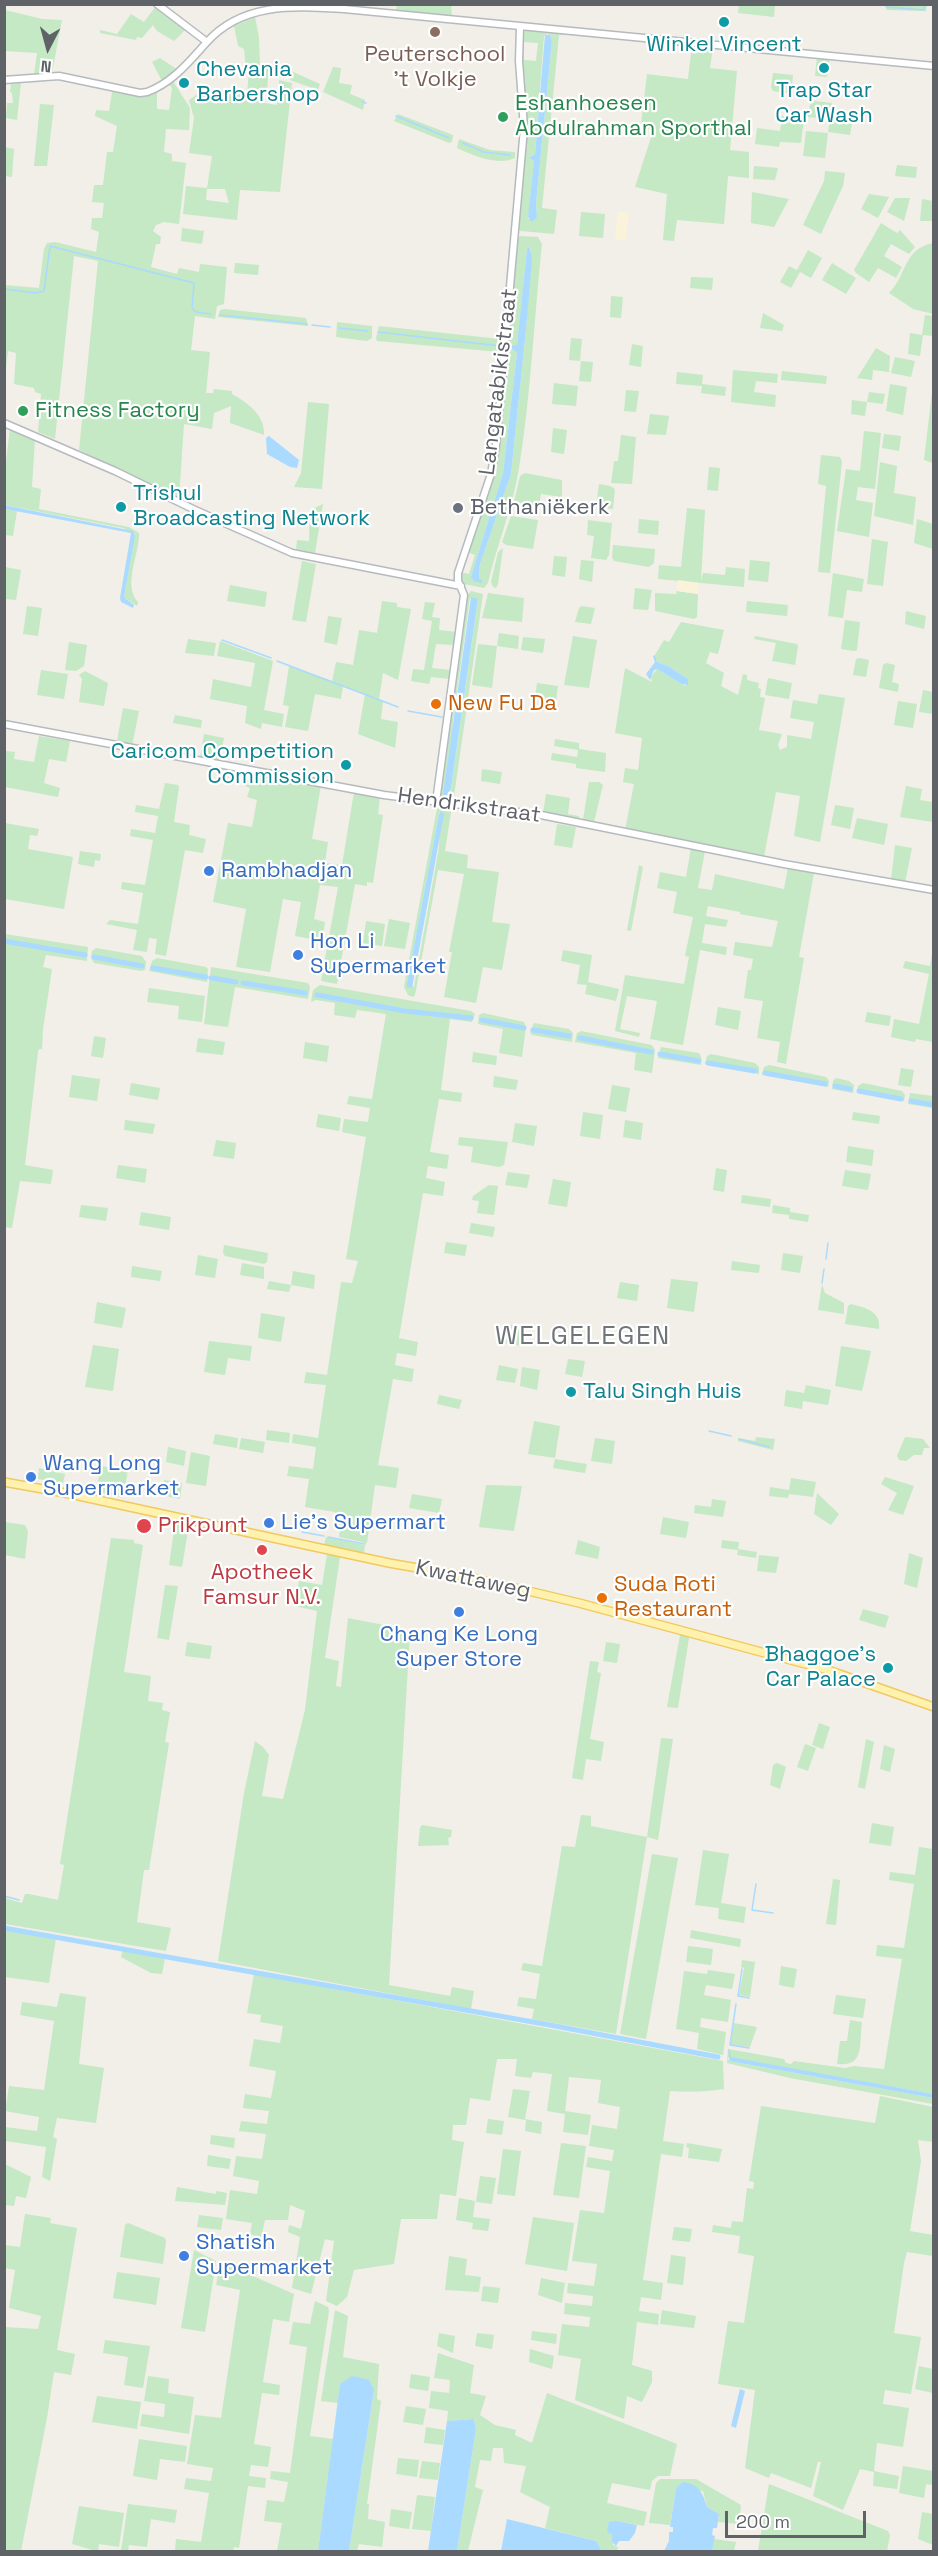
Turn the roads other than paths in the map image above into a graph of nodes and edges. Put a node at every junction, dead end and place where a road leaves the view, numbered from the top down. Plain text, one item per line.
1 (157, 4) edge
2 (324, 6) edge
3 (520, 27) junction
4 (207, 42) junction
5 (933, 66) edge
6 (4, 80) edge
7 (4, 423) edge
8 (462, 586) junction
9 (4, 724) edge
10 (436, 802) junction
11 (933, 890) edge
12 (4, 1482) edge
13 (933, 1707) edge

1 - 4 street
2 - 3 street
2 - 4 street
3 - 5 street
3 - 8 street, Langatabikistraat
4 - 6 street
7 - 8 street
8 - 10 street, Langatabikistraat
9 - 10 street, Hendrikstraat
10 - 11 street, Hendrikstraat
12 - 13 main road, Kwattaweg

